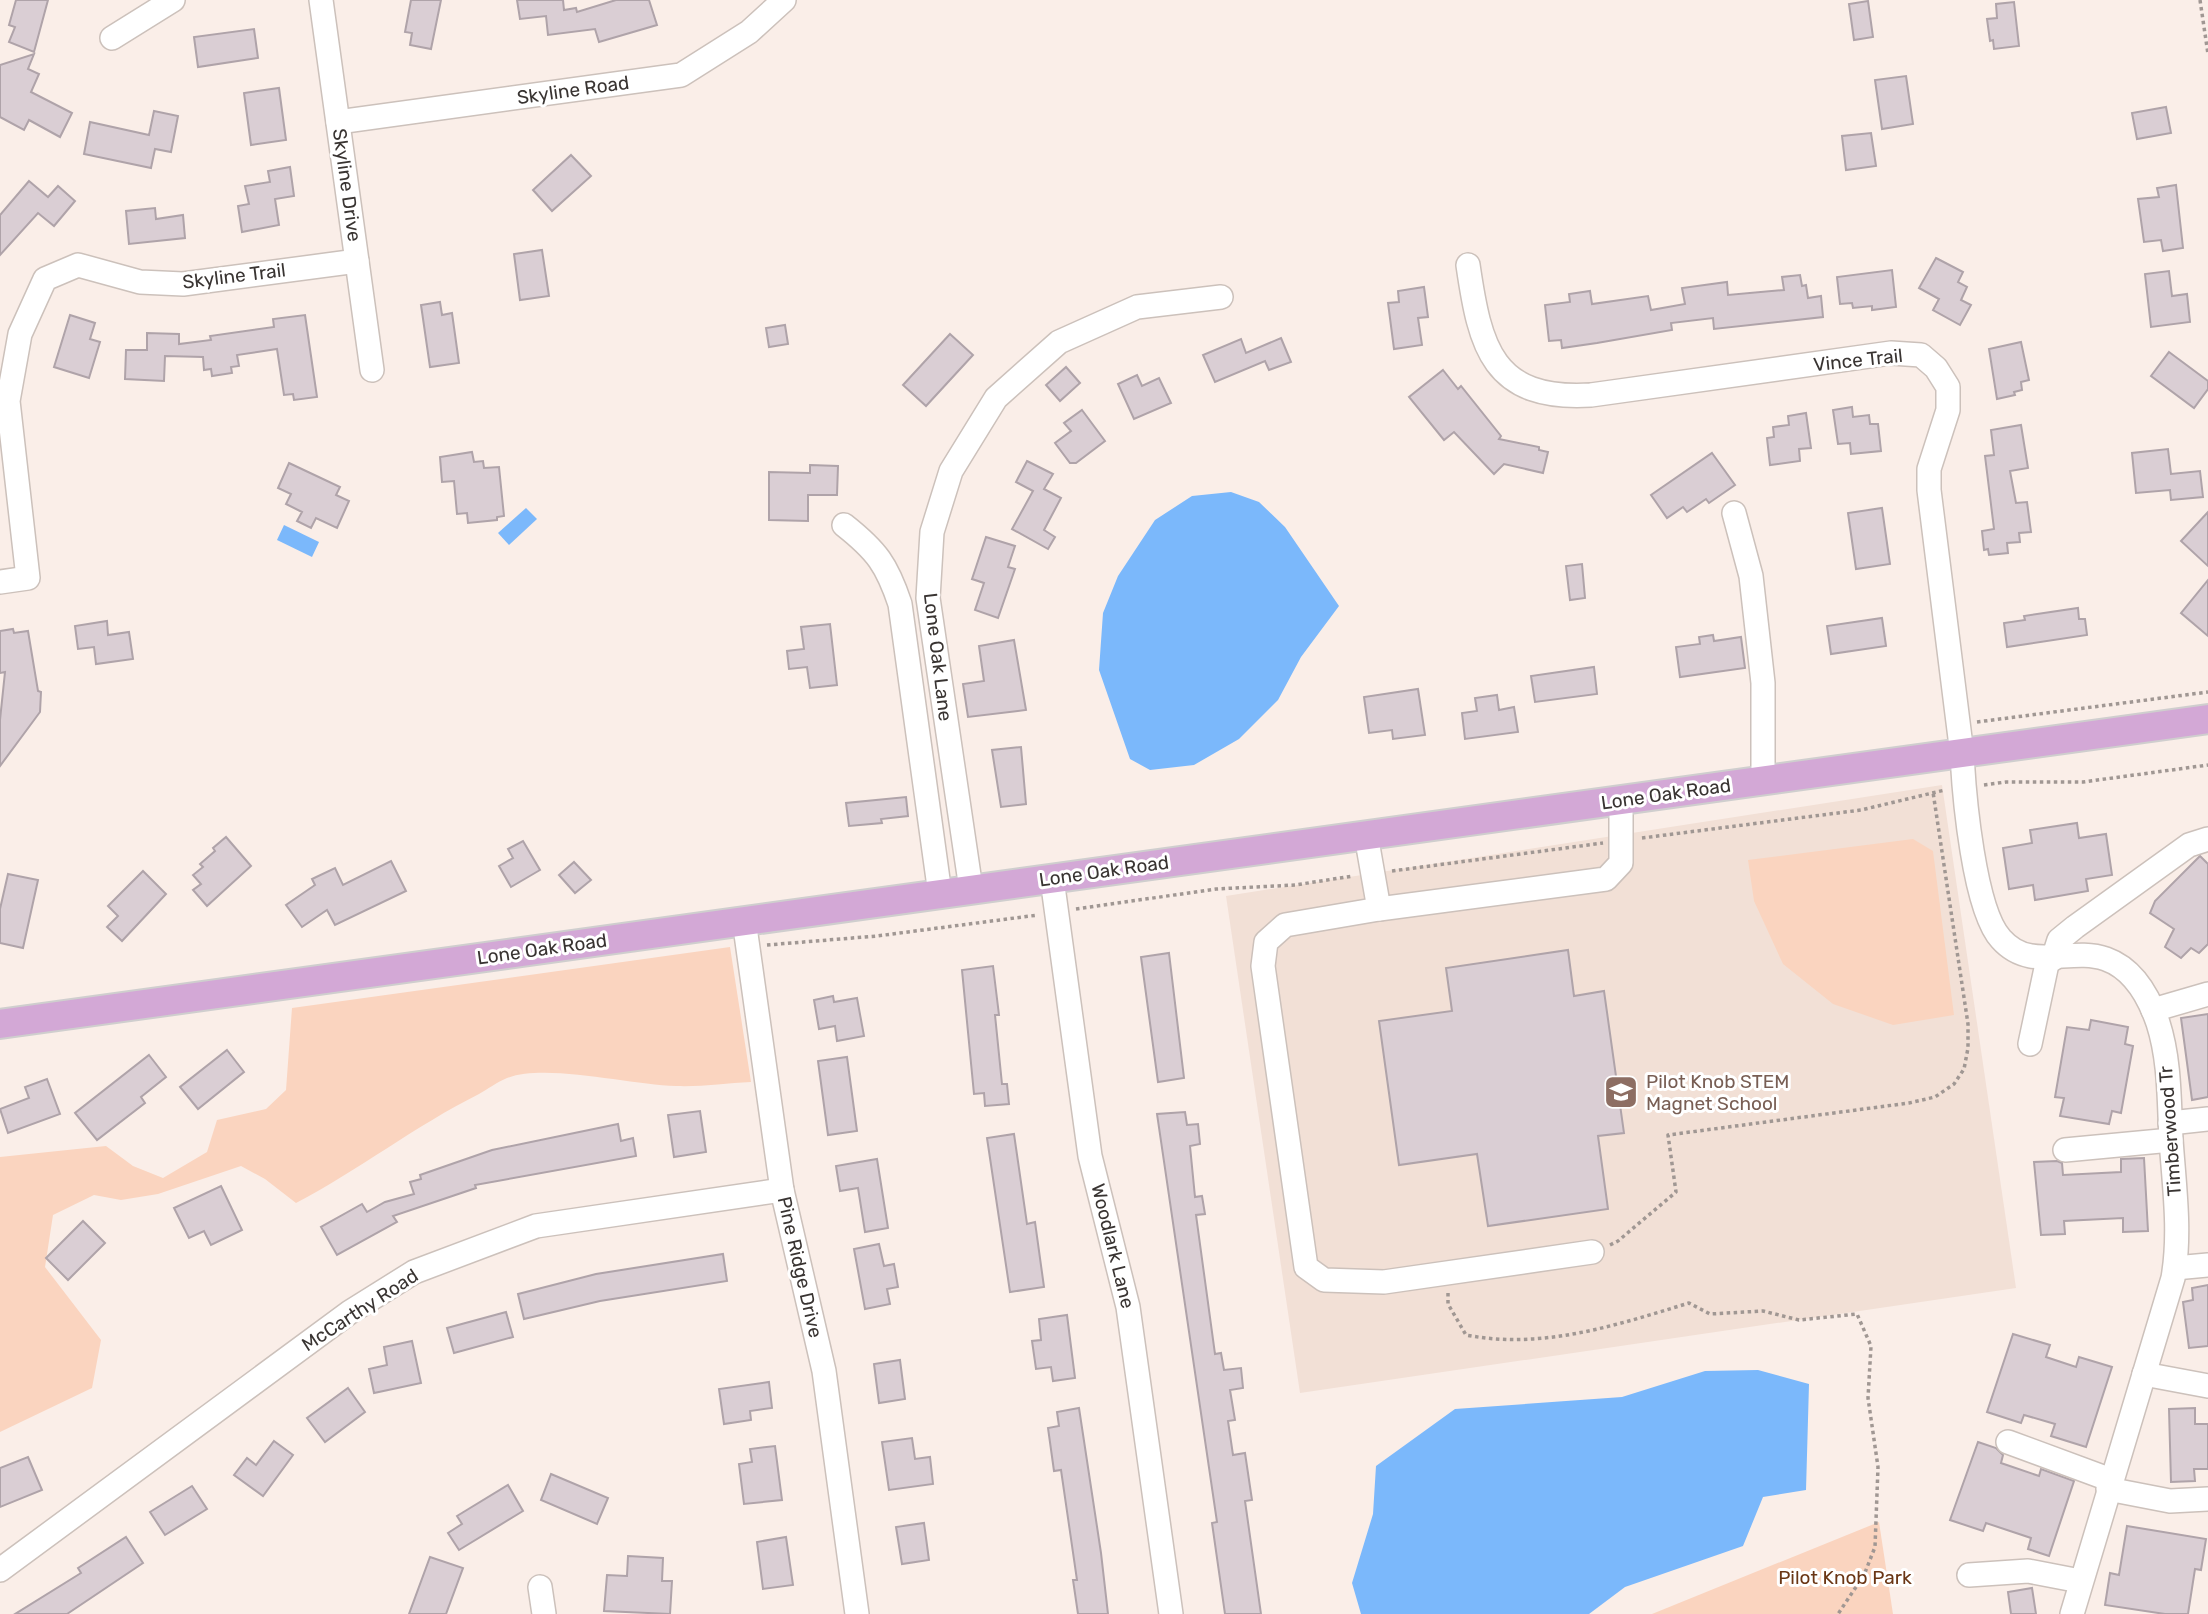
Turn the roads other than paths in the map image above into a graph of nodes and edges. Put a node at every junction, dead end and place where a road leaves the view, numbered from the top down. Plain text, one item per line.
1 (173, 0) edge
2 (321, 0) edge
3 (784, 0) edge
4 (112, 38) dead end
5 (338, 122) junction
6 (357, 261) junction
7 (1468, 265) dead end
8 (1221, 297) dead end
9 (372, 370) dead end
10 (1734, 513) dead end
11 (844, 526) dead end
12 (0, 582) edge
13 (2208, 719) edge
14 (1962, 754) junction
15 (1763, 780) junction
16 (1621, 800) junction
17 (1366, 835) junction
18 (2208, 839) edge
19 (1052, 879) junction
20 (971, 890) junction
21 (940, 894) junction
22 (1379, 909) junction
23 (746, 933) junction
24 (2050, 959) junction
25 (2208, 994) edge
26 (2152, 1010) junction
27 (0, 1024) edge
28 (2030, 1044) dead end
29 (2208, 1119) edge
30 (2171, 1132) junction
31 (2065, 1150) dead end
32 (782, 1190) junction
33 (1592, 1252) road end
34 (2208, 1265) edge
35 (2175, 1268) junction
36 (2144, 1374) junction
37 (2208, 1386) edge
38 (2008, 1442) dead end
39 (2110, 1485) junction
40 (2208, 1499) edge
41 (0, 1570) edge
42 (1969, 1575) dead end
43 (2080, 1581) junction
44 (540, 1587) dead end
45 (544, 1614) edge
46 (858, 1614) edge
47 (1171, 1614) edge
48 (2072, 1614) edge

1 - 4 street
2 - 5 street, Skyline Drive
3 - 5 street, Skyline Road
5 - 6 street, Skyline Drive
6 - 9 street, Skyline Drive
6 - 12 street, Skyline Trail
7 - 14 street, Vince Trail
8 - 20 street, Lone Oak Lane
10 - 15 street
11 - 21 street
13 - 14 main road, Lone Oak Road
14 - 15 main road, Lone Oak Road
14 - 24 street, Timberwood Tr
15 - 16 main road, Lone Oak Road
16 - 17 main road, Lone Oak Road
16 - 22 street
17 - 19 main road, Lone Oak Road
17 - 22 street
18 - 24 street
19 - 20 main road, Lone Oak Road
19 - 47 street, Woodlark Lane
20 - 21 main road, Lone Oak Road
21 - 23 main road, Lone Oak Road
22 - 33 street
23 - 27 main road, Lone Oak Road
23 - 32 street, Pine Ridge Drive
24 - 26 street, Timberwood Tr
24 - 28 street
25 - 26 street
26 - 30 street, Timberwood Tr
29 - 30 street
30 - 31 street
30 - 35 street, Timberwood Tr
32 - 41 street, McCarthy Road
32 - 46 street, Pine Ridge Drive
34 - 35 street
35 - 36 street, Timberwood Tr
36 - 37 street
36 - 39 street, Timberwood Tr
38 - 39 street
39 - 40 street
39 - 43 street, Timberwood Tr
42 - 43 street
43 - 48 street, Timberwood Tr
44 - 45 street

